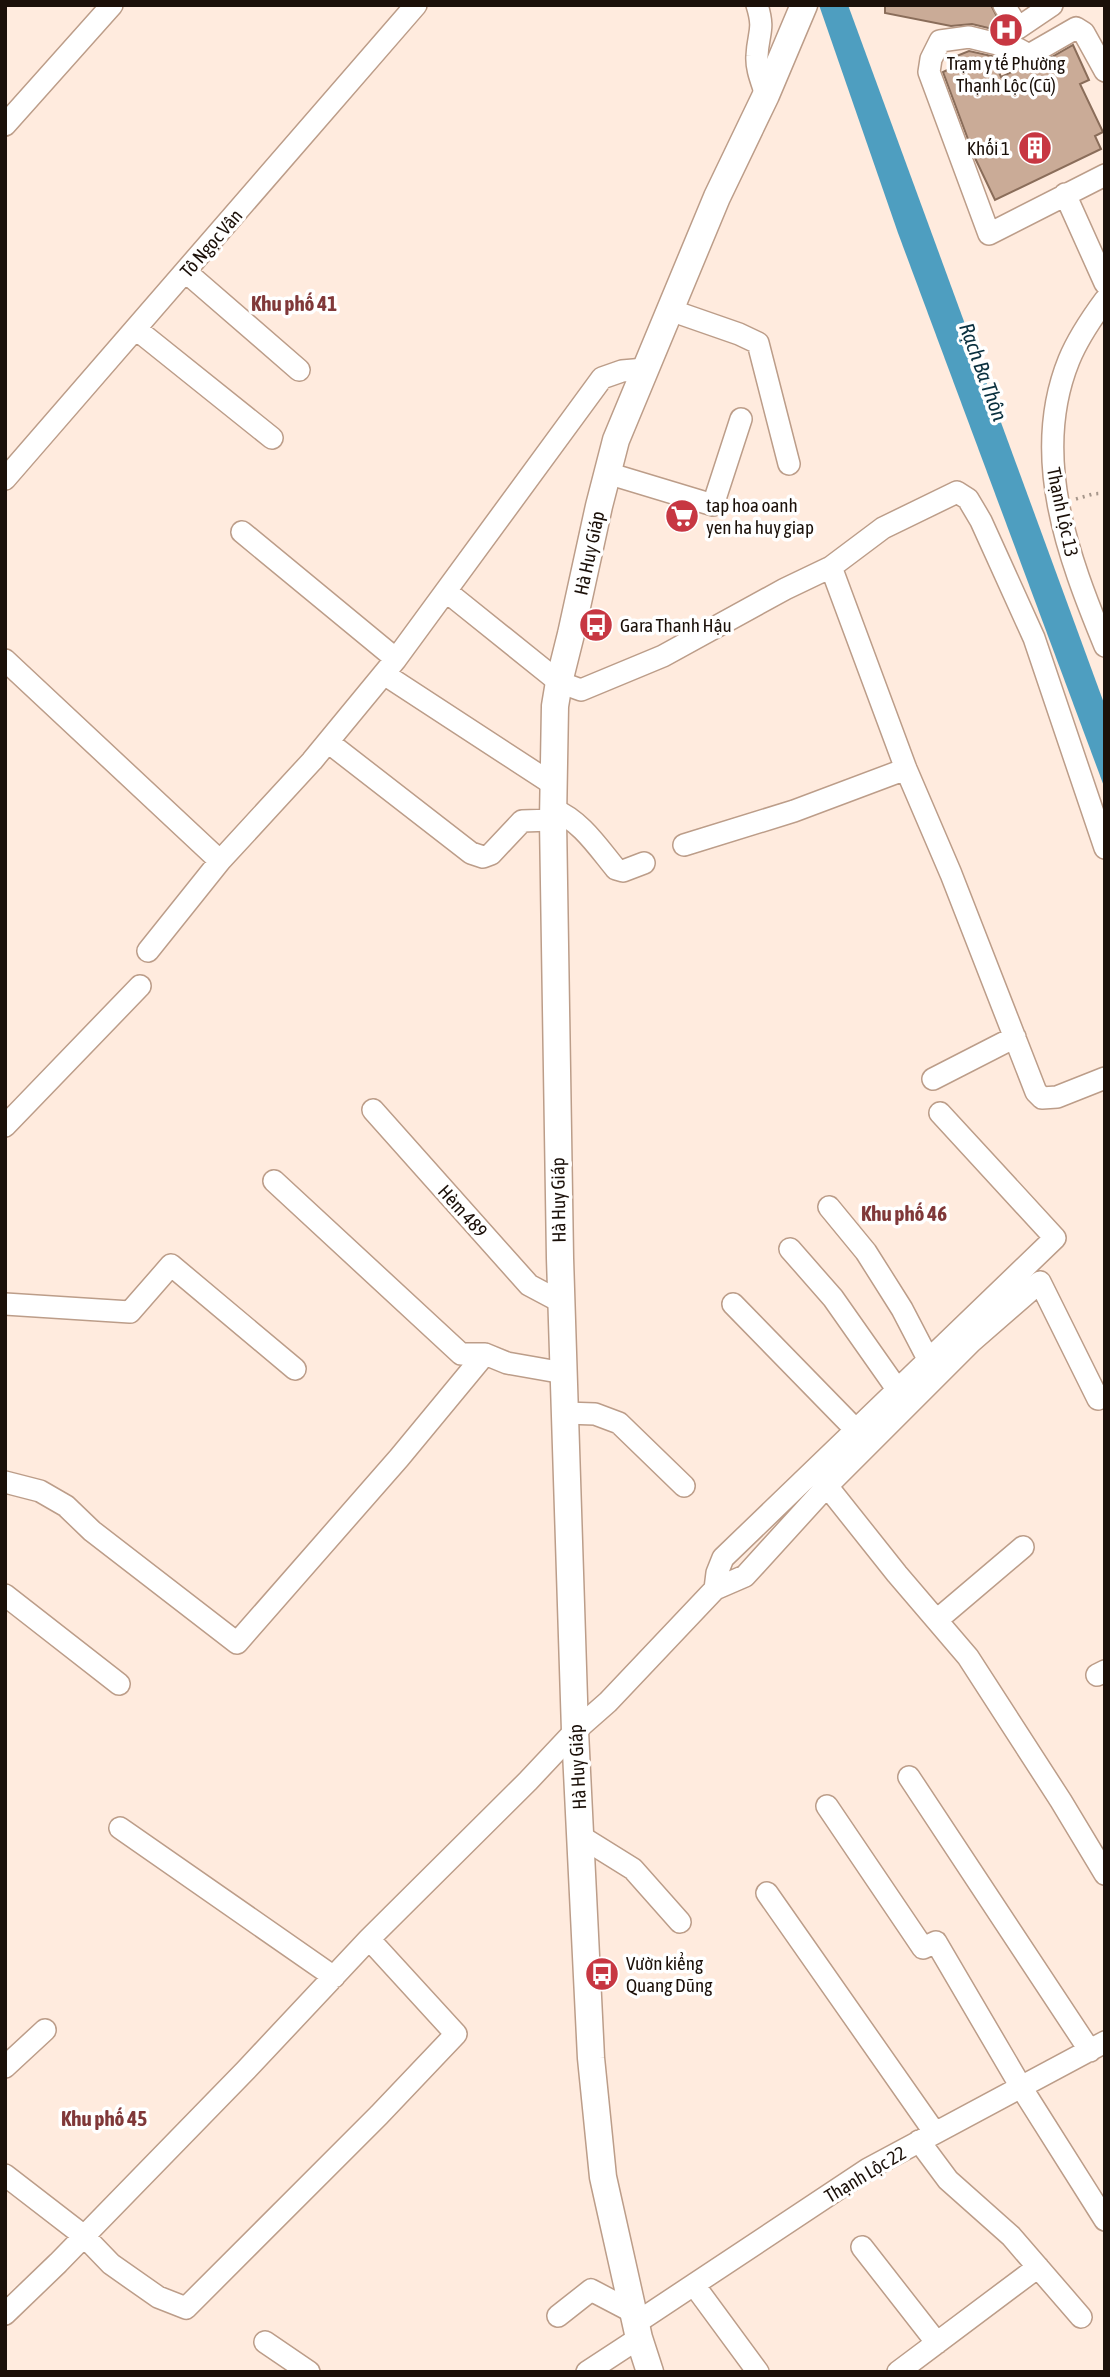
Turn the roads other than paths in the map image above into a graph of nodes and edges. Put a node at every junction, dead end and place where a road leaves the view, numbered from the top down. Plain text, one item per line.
1 (112, 5) edge
2 (416, 5) edge
3 (757, 5) edge
4 (804, 5) edge
5 (1004, 5) edge
6 (1052, 5) edge
7 (1105, 71) edge
8 (766, 95) junction
9 (5, 125) edge
10 (1105, 175) edge
11 (1065, 194) junction
12 (186, 272) junction
13 (1105, 283) edge
14 (1105, 300) edge
15 (670, 310) junction
16 (136, 329) junction
17 (645, 369) junction
18 (299, 370) dead end
19 (741, 419) dead end
20 (272, 438) dead end
21 (789, 464) dead end
22 (607, 474) junction
23 (6, 477) edge
24 (242, 532) dead end
25 (831, 567) junction
26 (447, 592) junction
27 (1105, 646) edge
28 (5, 660) edge
29 (390, 666) junction
30 (559, 682) junction
31 (328, 742) junction
32 (906, 769) junction
33 (553, 804) junction
34 (684, 845) dead end
35 (1105, 848) edge
36 (220, 861) junction
37 (644, 863) dead end
38 (148, 951) dead end
39 (140, 986) dead end
40 (1014, 1037) junction
41 (1105, 1078) edge
42 (933, 1079) dead end
43 (373, 1110) dead end
44 (940, 1113) dead end
45 (5, 1126) edge
46 (274, 1181) dead end
47 (829, 1207) dead end
48 (790, 1249) dead end
49 (561, 1302) junction
50 (5, 1304) edge
51 (733, 1304) dead end
52 (485, 1354) junction
53 (928, 1359) junction
54 (295, 1368) dead end
55 (564, 1373) junction
56 (897, 1389) junction
57 (1105, 1396) edge
58 (565, 1413) junction
59 (855, 1429) junction
60 (5, 1482) edge
61 (684, 1486) dead end
62 (827, 1486) junction
63 (1023, 1547) dead end
64 (715, 1589) junction
65 (5, 1595) edge
66 (937, 1620) junction
67 (119, 1684) dead end
68 (575, 1731) junction
69 (909, 1777) dead end
70 (827, 1806) dead end
71 (120, 1828) dead end
72 (580, 1836) junction
73 (1105, 1874) edge
74 (767, 1892) dead end
75 (680, 1922) dead end
76 (369, 1940) junction
77 (334, 1977) junction
78 (45, 2030) dead end
79 (1100, 2049) edge
80 (5, 2067) edge
81 (1023, 2090) junction
82 (927, 2137) junction
83 (5, 2175) edge
84 (1105, 2220) edge
85 (84, 2236) junction
86 (862, 2247) dead end
87 (1038, 2267) junction
88 (694, 2285) junction
89 (5, 2314) edge
90 (558, 2316) dead end
91 (1081, 2317) dead end
92 (636, 2324) junction
93 (265, 2342) dead end
94 (937, 2343) junction
95 (309, 2372) edge
96 (587, 2372) edge
97 (650, 2372) edge
98 (758, 2372) edge
99 (898, 2372) edge

1 - 9 street
2 - 12 street, Tô Ngọc Vân
3 - 8 street
4 - 8 main road, Hà Huy Giáp
5 - 6 street
7 - 11 street
8 - 15 main road, Hà Huy Giáp
10 - 11 street
11 - 13 street
12 - 16 street, Tô Ngọc Vân
12 - 18 street
14 - 27 street, Thạnh Lộc 13
15 - 17 main road, Hà Huy Giáp
15 - 21 street
16 - 20 street
16 - 23 street, Tô Ngọc Vân
17 - 22 main road, Hà Huy Giáp
17 - 26 street
19 - 22 street
22 - 30 main road, Hà Huy Giáp
24 - 29 street
25 - 30 street
25 - 32 street
25 - 35 street
26 - 29 street
26 - 30 street
28 - 36 street
29 - 31 street
29 - 33 street
30 - 33 main road, Hà Huy Giáp
31 - 33 street
31 - 36 street
32 - 34 street
32 - 40 street
33 - 37 street
33 - 49 main road, Hà Huy Giáp
36 - 38 street
39 - 45 street
40 - 41 street
40 - 42 street
43 - 49 street, Hèm 489
44 - 53 street
46 - 52 street
47 - 53 street
48 - 56 street
49 - 55 main road, Hà Huy Giáp
50 - 54 street
51 - 59 street
52 - 55 street
52 - 60 street
53 - 56 street
55 - 58 main road, Hà Huy Giáp
56 - 59 street
57 - 62 street
58 - 61 street
58 - 68 main road, Hà Huy Giáp
59 - 64 street
62 - 64 street
62 - 66 street
63 - 66 street
64 - 68 street
65 - 67 street
66 - 73 street
68 - 72 main road, Hà Huy Giáp
68 - 76 street
69 - 79 street
70 - 81 street
71 - 77 street
72 - 75 street
72 - 92 main road, Hà Huy Giáp
74 - 82 street
76 - 77 street
76 - 85 street
77 - 85 street
78 - 80 street
79 - 81 street, Thạnh Lộc 22
81 - 82 street, Thạnh Lộc 22
81 - 84 street
82 - 87 street
82 - 88 street, Thạnh Lộc 22
83 - 85 street
85 - 89 street
86 - 94 street
87 - 91 street
87 - 94 street
88 - 92 street, Thạnh Lộc 22
88 - 98 street
90 - 92 street
92 - 96 street, Thạnh Lộc 22
92 - 97 main road, Hà Huy Giáp
93 - 95 street
94 - 99 street

